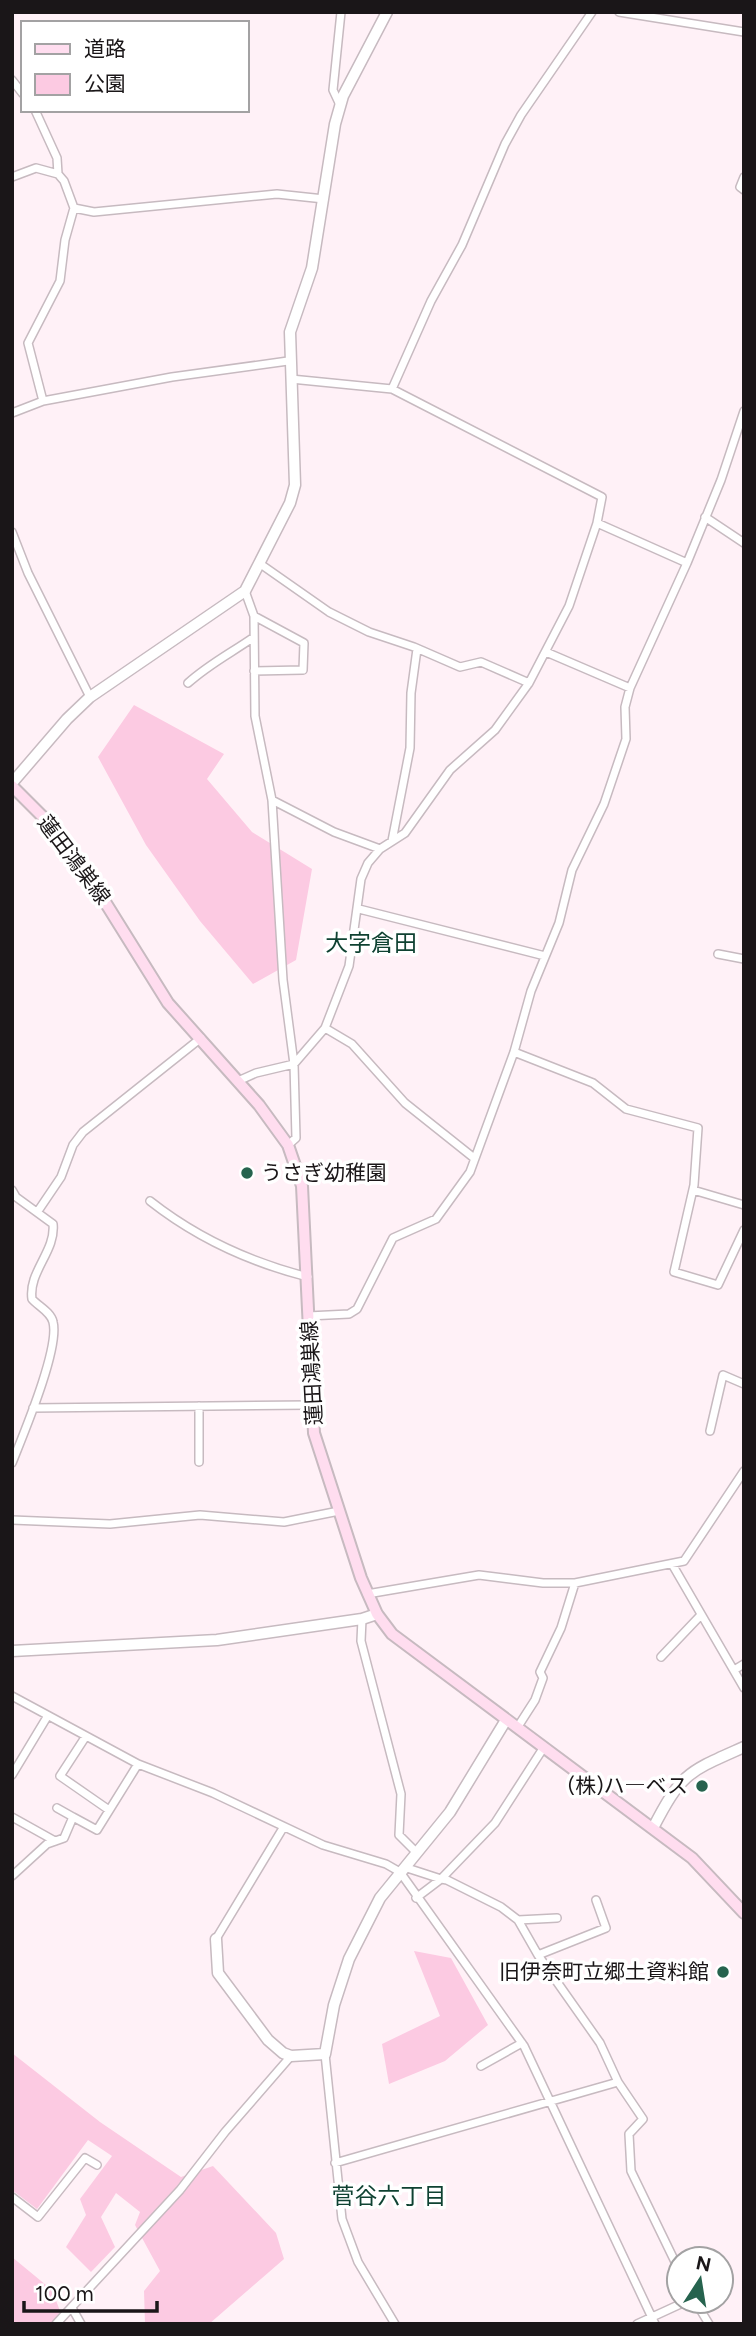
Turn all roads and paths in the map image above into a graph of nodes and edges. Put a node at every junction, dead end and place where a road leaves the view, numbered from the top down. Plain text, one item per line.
1 (341, 12) edge
2 (387, 12) edge
3 (592, 12) edge
4 (619, 12) edge
5 (744, 32) edge
6 (340, 104) junction
7 (36, 112) edge
8 (58, 174) junction
9 (12, 177) edge
10 (744, 177) edge
11 (744, 190) edge
12 (324, 199) junction
13 (74, 208) junction
14 (288, 361) junction
15 (291, 379) junction
16 (392, 389) junction
17 (43, 401) junction
18 (744, 411) edge
19 (12, 413) edge
20 (705, 517) junction
21 (597, 523) junction
22 (12, 532) edge
23 (744, 543) edge
24 (259, 562) junction
25 (687, 563) junction
26 (245, 591) junction
27 (254, 616) junction
28 (254, 637) junction
29 (417, 649) junction
30 (546, 652) junction
31 (254, 671) junction
32 (188, 682) dead end
33 (529, 683) junction
34 (629, 688) junction
35 (90, 697) junction
36 (12, 785) edge
37 (272, 800) junction
38 (392, 841) junction
39 (380, 849) junction
40 (359, 909) junction
41 (718, 954) dead end
42 (545, 956) junction
43 (744, 959) edge
44 (325, 1028) junction
45 (201, 1038) junction
46 (514, 1052) junction
47 (294, 1064) junction
48 (238, 1081) junction
49 (288, 1145) junction
50 (474, 1158) junction
51 (12, 1190) edge
52 (693, 1190) junction
53 (150, 1201) dead end
54 (744, 1205) edge
55 (38, 1211) junction
56 (744, 1230) edge
57 (308, 1277) junction
58 (309, 1316) junction
59 (744, 1384) edge
60 (310, 1405) junction
61 (199, 1406) junction
62 (33, 1408) junction
63 (710, 1431) dead end
64 (199, 1462) dead end
65 (12, 1463) edge
66 (744, 1471) edge
67 (339, 1511) junction
68 (12, 1520) edge
69 (672, 1564) junction
70 (575, 1583) junction
71 (367, 1594) junction
72 (377, 1614) junction
73 (700, 1616) junction
74 (362, 1619) junction
75 (12, 1651) edge
76 (661, 1657) dead end
77 (744, 1664) edge
78 (734, 1670) junction
79 (744, 1688) edge
80 (12, 1696) edge
81 (47, 1717) junction
82 (506, 1720) junction
83 (517, 1728) junction
84 (86, 1737) junction
85 (544, 1747) junction
86 (744, 1747) edge
87 (138, 1764) junction
88 (12, 1775) edge
89 (57, 1808) dead end
90 (109, 1810) junction
91 (73, 1817) junction
92 (12, 1818) edge
93 (283, 1828) junction
94 (653, 1828) junction
95 (55, 1841) junction
96 (416, 1852) junction
97 (12, 1863) edge
98 (20, 1869) junction
99 (402, 1870) junction
100 (12, 1876) edge
101 (441, 1880) junction
102 (416, 1898) junction
103 (596, 1900) dead end
104 (744, 1913) edge
105 (557, 1917) dead end
106 (518, 1920) junction
107 (216, 1939) joint
108 (538, 1955) junction
109 (522, 2043) junction
110 (325, 2054) junction
111 (291, 2056) junction
112 (481, 2066) dead end
113 (618, 2082) junction
114 (552, 2100) junction
115 (335, 2163) junction
116 (97, 2165) dead end
117 (12, 2197) edge
118 (667, 2245) edge
119 (72, 2308) junction
120 (654, 2320) edge
121 (55, 2324) edge
122 (81, 2324) edge
123 (395, 2324) edge
124 (637, 2324) edge

1 - 6 street
2 - 6 street
3 - 16 street
4 - 5 street
6 - 12 street
7 - 8 street
8 - 9 street
8 - 13 street
10 - 11 street
12 - 13 street
12 - 14 street
13 - 17 street
14 - 15 street
14 - 17 street
15 - 16 street
15 - 24 street
16 - 21 street
17 - 19 street
18 - 20 street
20 - 23 street
20 - 25 street
21 - 25 street
21 - 30 street
22 - 35 street
24 - 26 street
24 - 29 street
25 - 34 street
26 - 27 street
26 - 35 street
27 - 28 street
27 - 31 street
28 - 31 street
28 - 32 street
29 - 33 street
29 - 38 street
30 - 33 street
30 - 34 street
31 - 37 street
33 - 38 street
34 - 42 street
35 - 36 street
36 - 45 main road, 蓮田鴻巣線
37 - 39 street
37 - 47 street
38 - 39 street
39 - 40 street
40 - 42 street
40 - 44 street
41 - 43 street
42 - 46 street
44 - 47 street
44 - 50 street
45 - 48 main road, 蓮田鴻巣線
45 - 55 street
46 - 50 street
46 - 52 street
47 - 48 street
47 - 49 street
48 - 49 main road, 蓮田鴻巣線
49 - 57 main road, 蓮田鴻巣線
50 - 58 street
51 - 55 street
52 - 54 street
52 - 56 street
53 - 57 street
55 - 62 street
57 - 58 main road, 蓮田鴻巣線
58 - 60 main road, 蓮田鴻巣線
59 - 63 street
60 - 61 street
60 - 67 main road, 蓮田鴻巣線
61 - 62 street
61 - 64 street
62 - 65 street
66 - 69 street
67 - 68 street
67 - 71 main road, 蓮田鴻巣線
69 - 70 street
69 - 73 street
70 - 71 street
70 - 83 street
71 - 72 main road, 蓮田鴻巣線
72 - 74 street
72 - 82 main road, 蓮田鴻巣線
73 - 76 street
73 - 78 street
74 - 75 street
74 - 96 street
77 - 78 street
78 - 79 street
80 - 81 street
81 - 84 street
81 - 88 street
82 - 83 main road, 蓮田鴻巣線
82 - 96 street
83 - 85 main road, 蓮田鴻巣線
84 - 87 street
84 - 90 street
85 - 94 main road, 蓮田鴻巣線
85 - 101 street
86 - 94 street
87 - 90 street
87 - 93 street
89 - 91 street
90 - 91 street
91 - 95 street
92 - 95 street
93 - 99 street
93 - 107 street
94 - 104 main road, 蓮田鴻巣線
95 - 98 street
96 - 99 street
97 - 98 street
98 - 100 street
99 - 101 street
99 - 102 street
99 - 110 street
101 - 102 street
101 - 106 street
102 - 109 street
103 - 108 street
105 - 106 street
106 - 108 street
107 - 111 street
108 - 113 street
109 - 112 street
109 - 114 street
110 - 111 street
110 - 115 street
111 - 119 street
113 - 114 street
113 - 118 street
114 - 115 street
114 - 120 street
115 - 123 street
116 - 117 street
119 - 121 street
119 - 122 street
120 - 124 street

